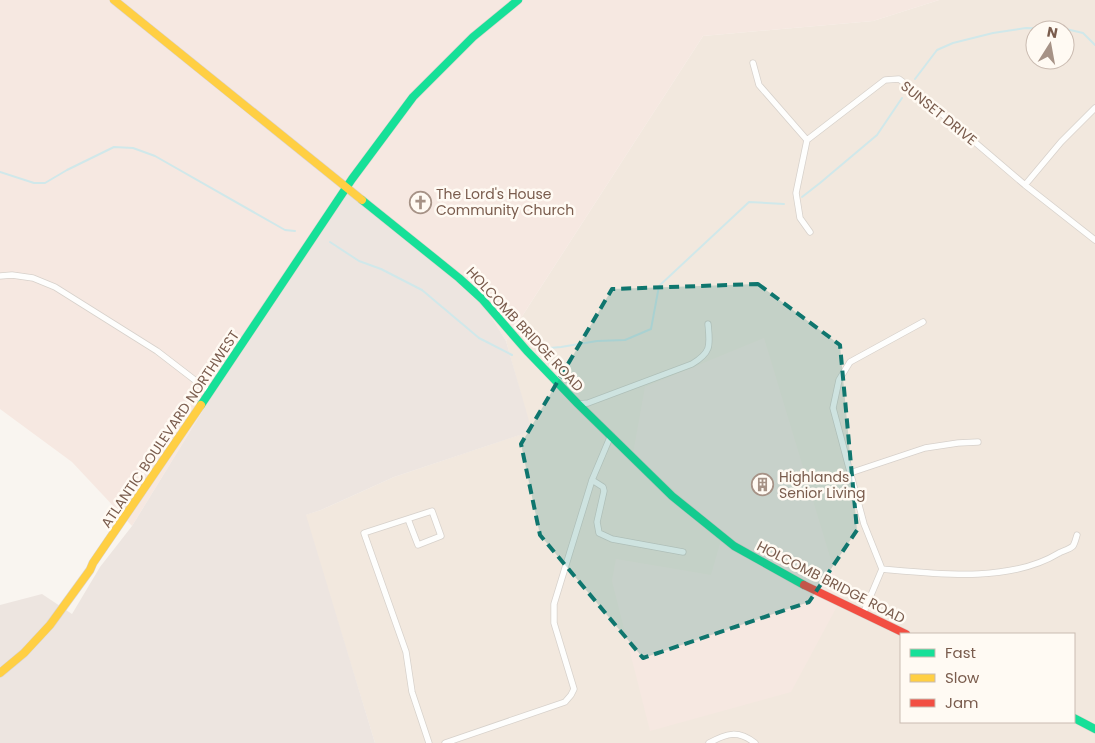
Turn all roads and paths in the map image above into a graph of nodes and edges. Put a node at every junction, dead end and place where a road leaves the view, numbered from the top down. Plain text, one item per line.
1 (114, 0) edge
2 (518, 0) edge
3 (753, 63) dead end
4 (1095, 108) edge
5 (807, 140) junction
6 (1024, 185) junction
7 (347, 187) junction
8 (810, 232) dead end
9 (1095, 240) edge
10 (0, 276) edge
11 (923, 322) dead end
12 (708, 324) dead end
13 (209, 391) junction
14 (578, 404) junction
15 (611, 436) junction
16 (978, 442) dead end
17 (850, 473) junction
18 (592, 480) junction
19 (408, 519) junction
20 (1077, 535) dead end
21 (683, 552) dead end
22 (882, 569) junction
23 (863, 614) junction
24 (904, 633) edge
25 (0, 672) edge
26 (1075, 719) edge
27 (1095, 729) edge
28 (429, 743) edge
29 (445, 743) edge
30 (709, 743) edge
31 (755, 743) edge

1 - 7 street, HOLCOMB BRIDGE ROAD
2 - 7 street, ATLANTIC BOULEVARD NORTHWEST
3 - 5 street
4 - 6 street
5 - 6 street, SUNSET DRIVE
5 - 8 street
6 - 9 street, SUNSET DRIVE
7 - 13 street, ATLANTIC BOULEVARD NORTHWEST
7 - 14 street, HOLCOMB BRIDGE ROAD
10 - 13 street
11 - 17 street
12 - 14 street
13 - 25 street, ATLANTIC BOULEVARD NORTHWEST
14 - 15 street, HOLCOMB BRIDGE ROAD
15 - 18 street
15 - 23 street, HOLCOMB BRIDGE ROAD
16 - 17 street
17 - 22 street
18 - 21 street
18 - 29 street
19 - 19 street
19 - 28 street
20 - 22 street
22 - 23 street
23 - 24 street, HOLCOMB BRIDGE ROAD
26 - 27 street
30 - 31 street

